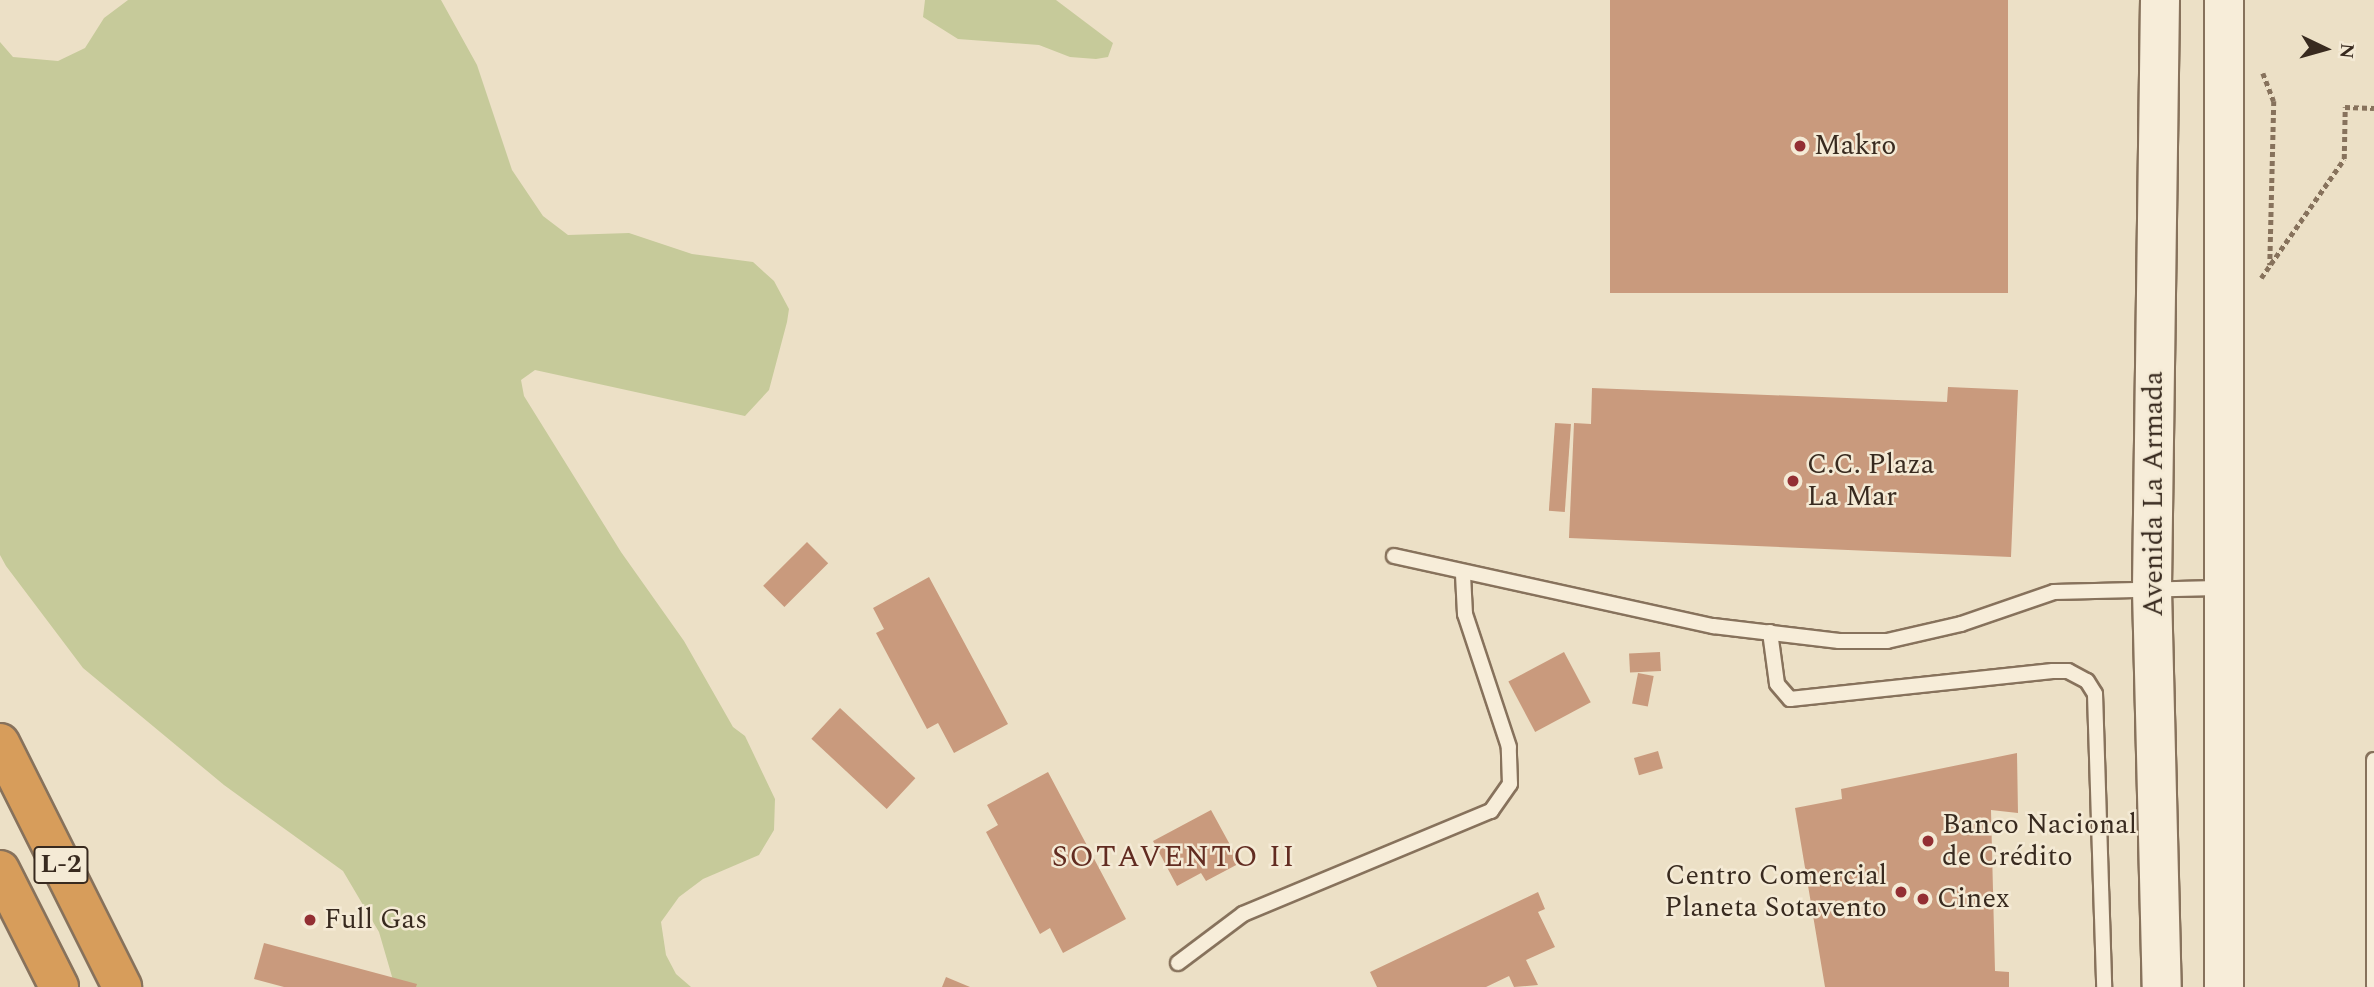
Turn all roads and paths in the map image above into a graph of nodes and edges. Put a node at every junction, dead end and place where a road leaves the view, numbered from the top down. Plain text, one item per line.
1 (2160, 0) edge
2 (2224, 0) edge
3 (2260, 65) dead end
4 (2374, 108) edge
5 (2270, 266) junction
6 (2257, 284) dead end
7 (1394, 556) dead end
8 (1463, 574) junction
9 (2224, 587) junction
10 (2152, 590) junction
11 (1770, 632) junction
12 (0, 743) edge
13 (2374, 760) edge
14 (0, 870) edge
15 (1178, 963) dead end
16 (2374, 986) edge
17 (59, 987) edge
18 (122, 987) edge
19 (2104, 987) edge
20 (2162, 987) edge
21 (2224, 987) edge

1 - 10 main road, Avenida La Armada
2 - 9 main road
3 - 5 path
4 - 5 path
5 - 6 path
7 - 8 lane
8 - 11 lane
8 - 15 lane
9 - 10 lane
9 - 21 main road
10 - 11 lane
10 - 20 main road, Avenida La Armada
11 - 19 lane
12 - 18 highway, L-2
13 - 16 lane
14 - 17 highway, L-2

